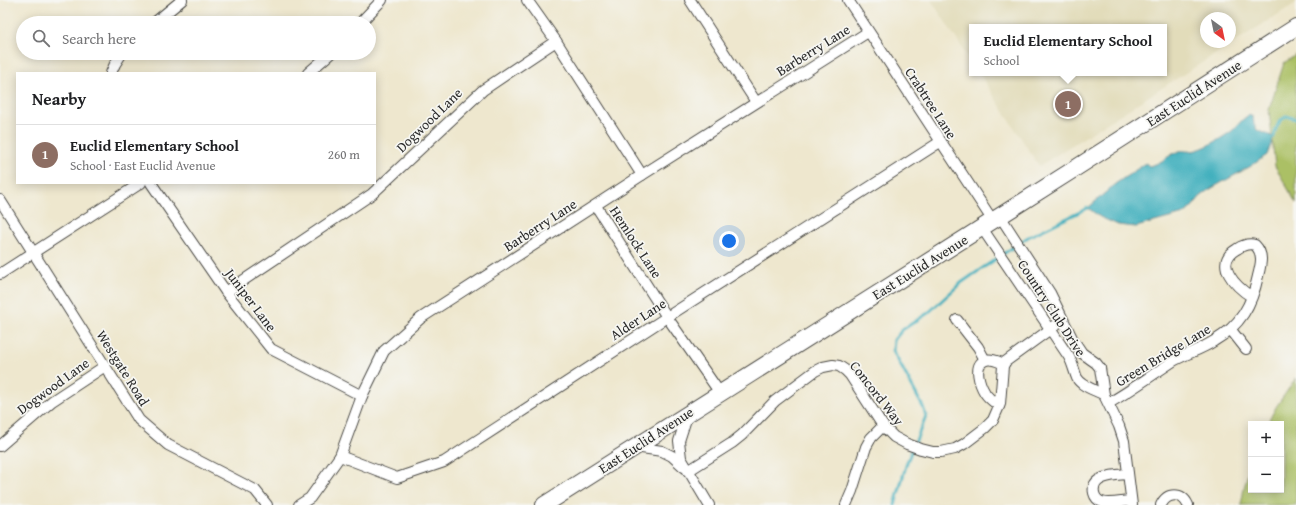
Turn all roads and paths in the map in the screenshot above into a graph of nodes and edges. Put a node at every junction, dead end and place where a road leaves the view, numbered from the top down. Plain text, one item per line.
1 (182, 0) edge
2 (382, 0) edge
3 (526, 0) edge
4 (690, 0) edge
5 (848, 0) edge
6 (163, 16) edge
7 (367, 16) edge
8 (1296, 27) edge
9 (868, 32) junction
10 (556, 41) junction
11 (118, 60) edge
12 (323, 60) edge
13 (111, 72) edge
14 (309, 72) edge
15 (756, 102) junction
16 (940, 142) junction
17 (642, 175) junction
18 (139, 184) edge
19 (152, 184) edge
20 (0, 200) edge
21 (596, 206) junction
22 (992, 222) junction
23 (34, 252) junction
24 (0, 274) edge
25 (226, 292) junction
26 (1252, 297) junction
27 (667, 317) junction
28 (957, 320) dead end
29 (1053, 327) junction
30 (1231, 330) junction
31 (1246, 348) dead end
32 (985, 360) junction
33 (1004, 364) junction
34 (105, 366) junction
35 (720, 393) junction
36 (362, 396) junction
37 (1106, 399) junction
38 (999, 406) junction
39 (688, 413) junction
40 (883, 426) junction
41 (0, 446) edge
42 (635, 447) junction
43 (340, 456) junction
44 (688, 471) junction
45 (1128, 474) junction
46 (1131, 503) edge
47 (267, 505) edge
48 (299, 505) edge
49 (544, 505) edge
50 (709, 505) edge
51 (846, 505) edge
52 (1161, 505) edge
53 (1188, 505) edge

1 - 6 street
2 - 7 street
3 - 10 street
4 - 15 street
5 - 9 street, Crabtree Lane
8 - 22 main road, East Euclid Avenue
9 - 15 street, Barberry Lane
9 - 16 street, Crabtree Lane
10 - 17 street
10 - 25 street, Dogwood Lane
11 - 13 street
12 - 14 street
15 - 17 street, Barberry Lane
16 - 22 street, Crabtree Lane
16 - 27 street, Alder Lane
17 - 21 street, Barberry Lane
18 - 23 street
19 - 25 street, Juniper Lane
20 - 23 street, Westgate Road
21 - 27 street, Hemlock Lane
21 - 36 street, Barberry Lane
22 - 29 street, Country Club Drive
22 - 35 main road, East Euclid Avenue
22 - 37 street, Country Club Drive
23 - 24 street
23 - 34 street, Westgate Road
25 - 36 street, Juniper Lane
26 - 26 street, Green Bridge Lane
26 - 30 street, Green Bridge Lane
27 - 35 street, Hemlock Lane
27 - 43 street, Alder Lane
28 - 32 street
29 - 33 street
29 - 37 street, Country Club Drive
30 - 31 street, Green Bridge Lane
30 - 37 street, Green Bridge Lane
32 - 33 street
32 - 38 street
33 - 38 street, Concord Way
34 - 41 street, Dogwood Lane
34 - 47 street, Westgate Road
35 - 39 main road, East Euclid Avenue
36 - 43 street, Barberry Lane
37 - 45 street, Country Club Drive
38 - 40 street, Concord Way
39 - 42 main road, East Euclid Avenue
39 - 44 street
40 - 44 street, Concord Way
40 - 51 street
42 - 44 street
42 - 49 main road, East Euclid Avenue
43 - 48 street, Barberry Lane
44 - 50 street
45 - 46 street, Country Club Drive
45 - 46 street
52 - 53 street

